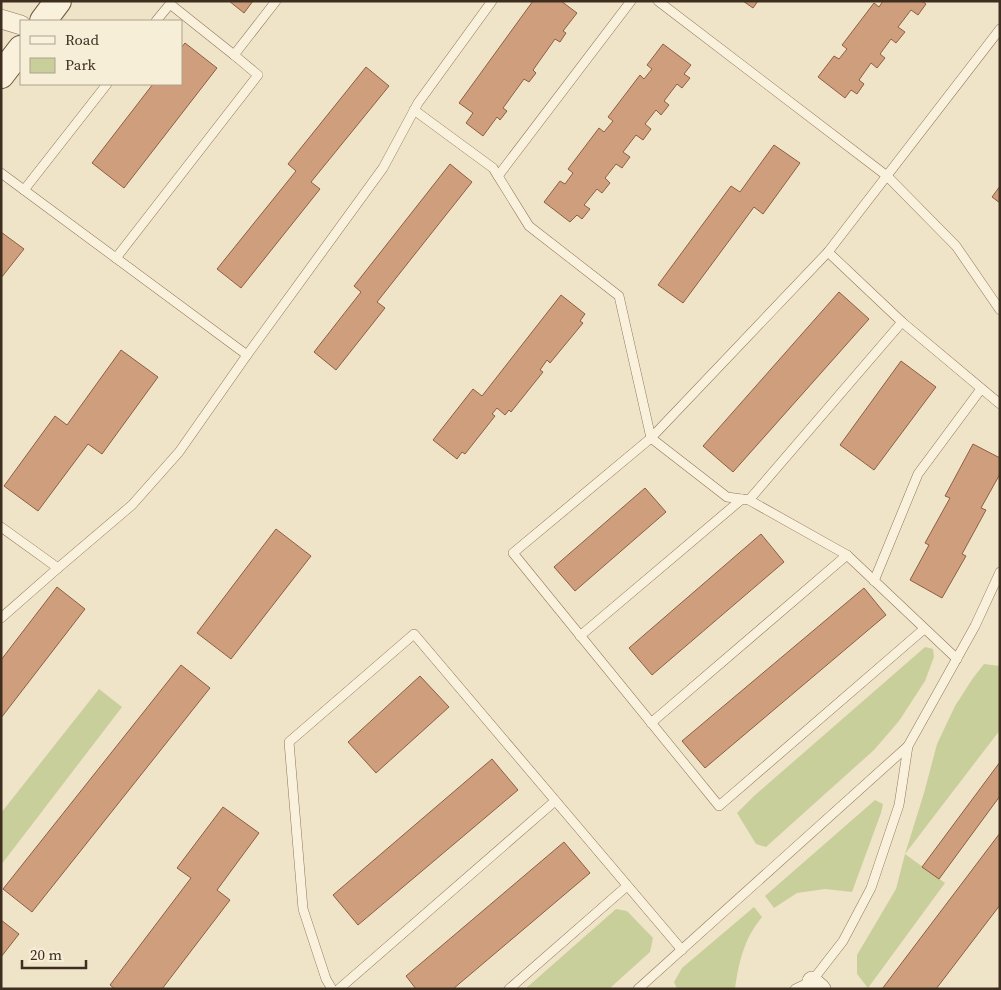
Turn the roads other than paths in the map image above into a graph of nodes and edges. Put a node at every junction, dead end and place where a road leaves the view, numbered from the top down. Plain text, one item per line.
1 (58, 1) edge
2 (276, 1) edge
3 (492, 1) edge
4 (631, 1) edge
5 (658, 1) edge
6 (1, 19) edge
7 (44, 20) edge
8 (157, 20) edge
9 (20, 25) edge
10 (1000, 29) edge
11 (20, 50) edge
12 (234, 55) junction
13 (1, 75) edge
14 (106, 85) edge
15 (414, 110) junction
16 (1, 172) edge
17 (498, 176) junction
18 (887, 176) junction
19 (24, 190) junction
20 (828, 252) junction
21 (116, 258) junction
22 (1000, 310) edge
23 (902, 322) junction
24 (247, 356) junction
25 (981, 389) junction
26 (1000, 404) edge
27 (651, 438) junction
28 (745, 500) junction
29 (1, 527) edge
30 (847, 555) junction
31 (58, 568) junction
32 (1000, 572) edge
33 (874, 580) junction
34 (1, 618) edge
35 (924, 629) junction
36 (580, 636) junction
37 (957, 659) junction
38 (651, 723) junction
39 (908, 746) junction
40 (555, 801) junction
41 (627, 886) junction
42 (682, 950) junction
43 (809, 986) edge
44 (332, 989) edge
45 (339, 989) edge
46 (509, 989) edge
47 (638, 989) edge

1 - 7 street
2 - 12 lane
3 - 15 lane
4 - 17 lane
5 - 18 lane
6 - 9 street
8 - 12 lane
10 - 18 lane
11 - 13 street
12 - 21 lane
14 - 19 lane
15 - 17 lane
15 - 24 lane
16 - 19 lane
17 - 27 lane
18 - 20 lane
18 - 22 lane
19 - 21 lane
20 - 23 lane
20 - 27 lane
21 - 24 lane
23 - 25 lane
23 - 28 lane
24 - 31 lane
25 - 26 lane
25 - 33 lane
27 - 28 lane
27 - 36 lane
28 - 30 lane
28 - 36 lane
29 - 31 lane
30 - 33 lane
30 - 38 lane
31 - 34 lane
32 - 37 lane
33 - 35 lane
35 - 37 lane
35 - 38 lane
36 - 38 lane
37 - 39 lane
39 - 42 lane
39 - 43 lane
40 - 41 lane
40 - 44 lane
40 - 45 lane
41 - 42 lane
41 - 46 lane
42 - 47 lane

